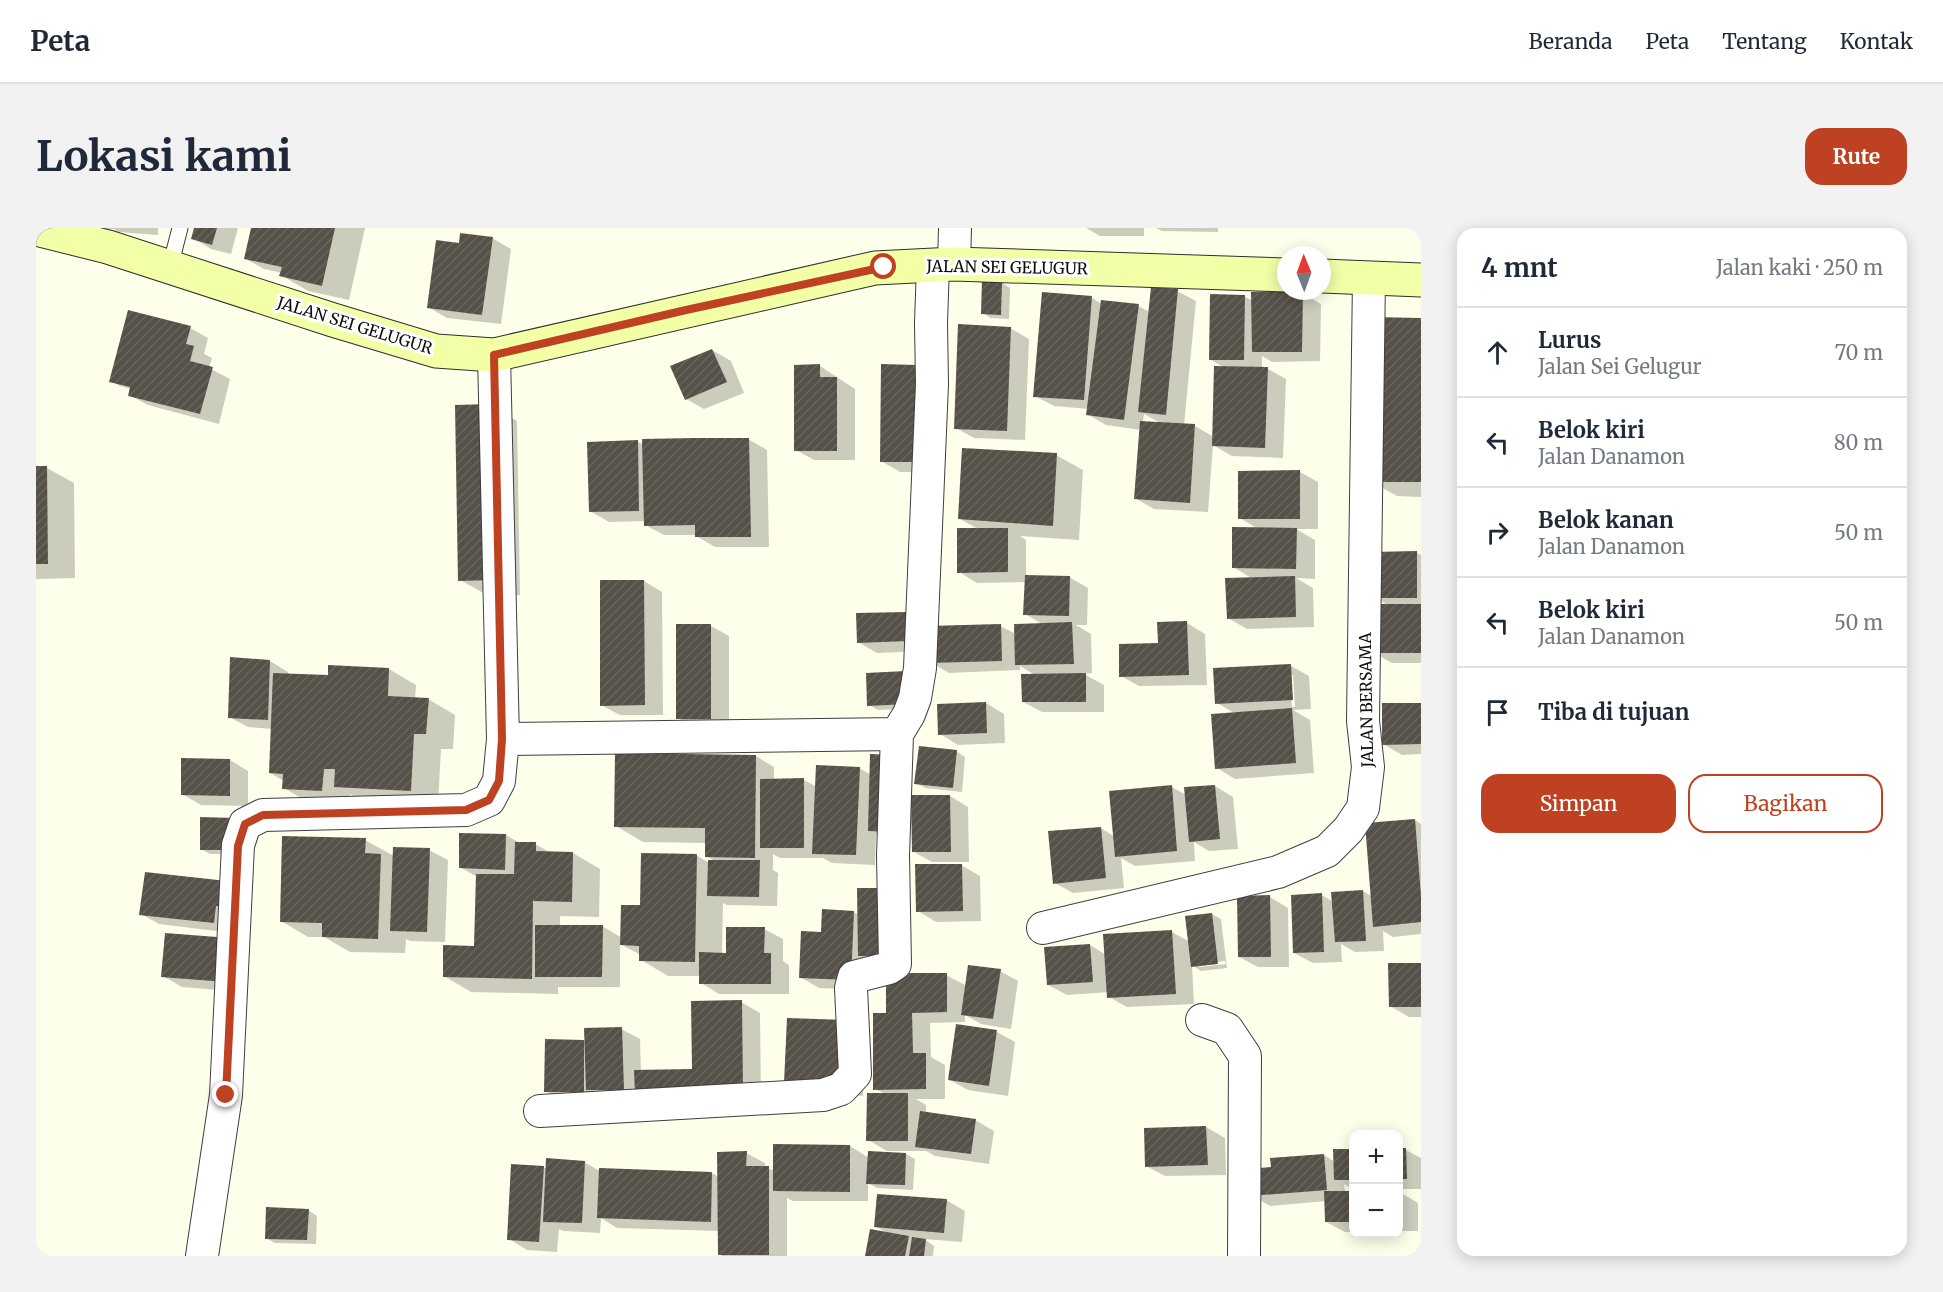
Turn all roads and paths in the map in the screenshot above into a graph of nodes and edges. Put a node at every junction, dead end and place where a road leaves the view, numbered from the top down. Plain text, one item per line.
1 (180, 228) edge
2 (955, 228) edge
3 (36, 229) edge
4 (944, 264) junction
5 (170, 267) junction
6 (1277, 275) edge
7 (1331, 276) edge
8 (1369, 278) junction
9 (1421, 280) edge
10 (494, 355) junction
11 (897, 734) junction
12 (502, 739) junction
13 (1043, 928) dead end
14 (1202, 1020) dead end
15 (540, 1111) dead end
16 (202, 1256) edge
17 (1244, 1256) edge

1 - 5 lane
2 - 4 street
3 - 5 main road, JALAN SEI GELUGUR
4 - 6 main road, JALAN SEI GELUGUR
4 - 10 main road, JALAN SEI GELUGUR
4 - 11 street
5 - 10 main road, JALAN SEI GELUGUR
7 - 8 main road
8 - 9 main road
8 - 13 street, JALAN BERSAMA
10 - 12 street
11 - 12 street
11 - 15 street
12 - 16 street
14 - 17 street

